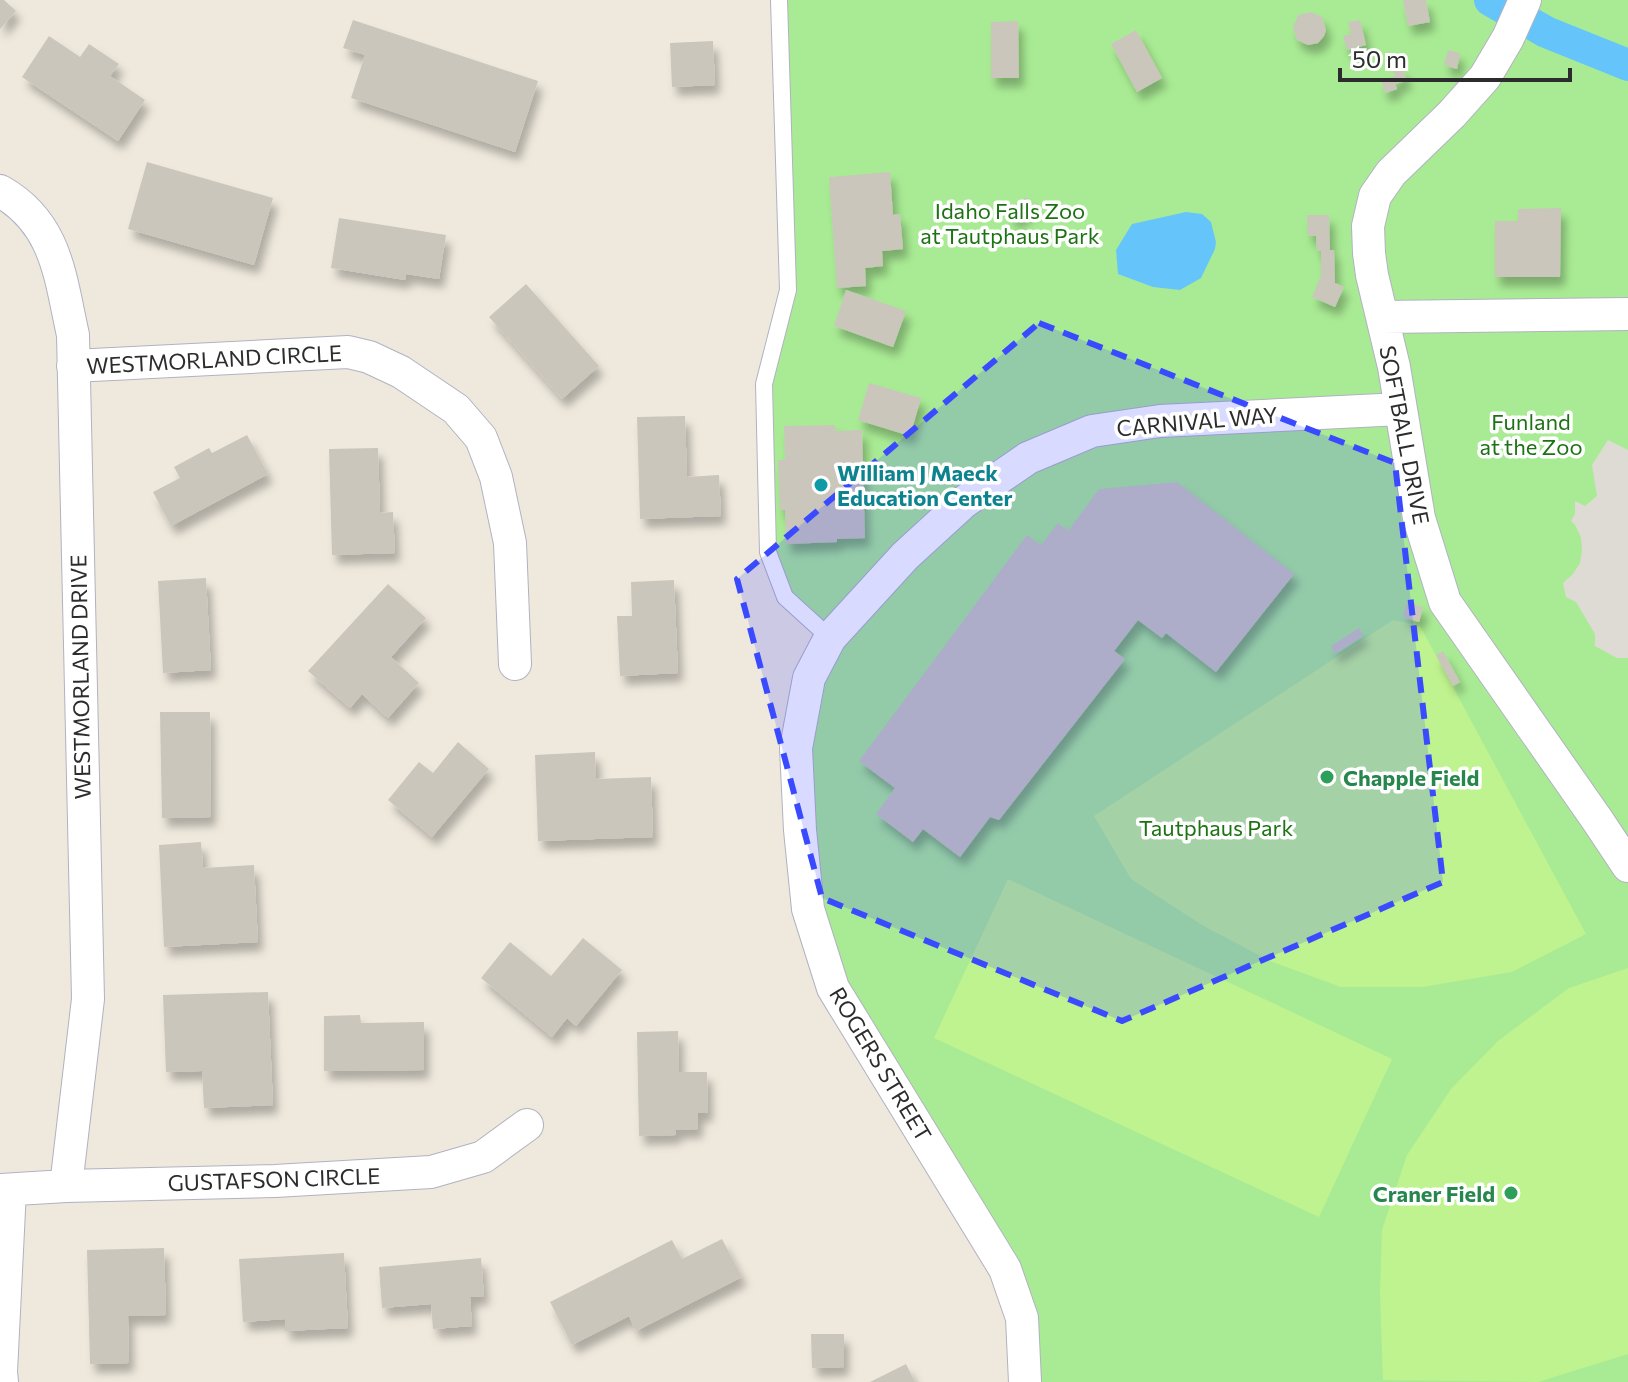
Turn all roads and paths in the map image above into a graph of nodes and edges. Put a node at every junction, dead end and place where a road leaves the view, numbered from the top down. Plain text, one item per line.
1 (779, 0) edge
2 (1525, 0) edge
3 (0, 191) edge
4 (1628, 314) edge
5 (1382, 317) junction
6 (73, 366) junction
7 (1401, 409) junction
8 (830, 638) junction
9 (515, 664) dead end
10 (1628, 866) edge
11 (527, 1125) dead end
12 (66, 1186) junction
13 (5, 1190) edge
14 (2, 1382) edge
15 (1025, 1382) edge

1 - 8 lane
2 - 5 street, SOFTBALL DRIVE
3 - 6 street, WESTMORLAND DRIVE
4 - 5 street
5 - 7 street, SOFTBALL DRIVE
6 - 9 street, WESTMORLAND CIRCLE
6 - 12 street, WESTMORLAND DRIVE
7 - 8 street, CARNIVAL WAY
7 - 10 street, SOFTBALL DRIVE
8 - 15 street, ROGERS STREET
11 - 12 street, GUSTAFSON CIRCLE
12 - 13 street, GUSTAFSON CIRCLE
13 - 14 street

